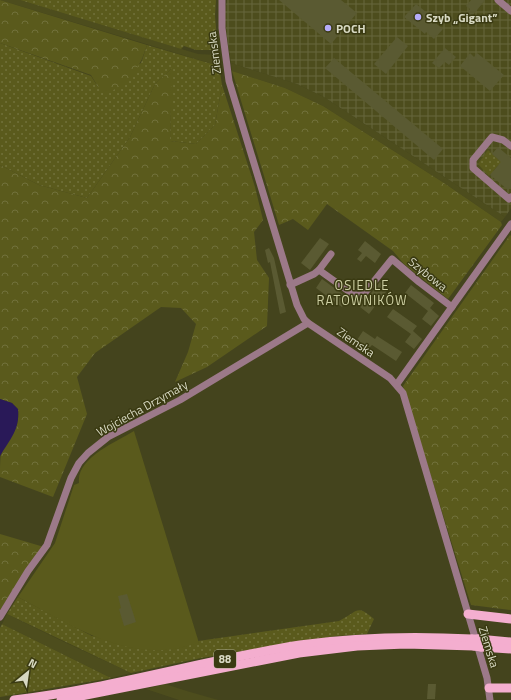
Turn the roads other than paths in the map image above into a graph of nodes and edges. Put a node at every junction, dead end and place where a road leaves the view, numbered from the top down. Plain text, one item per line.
1 (222, 0) edge
2 (498, 0) edge
3 (511, 11) edge
4 (511, 146) edge
5 (511, 196) edge
6 (510, 226) edge
7 (331, 254) dead end
8 (319, 270) junction
9 (290, 285) junction
10 (452, 307) junction
11 (308, 323) junction
12 (397, 384) junction
13 (468, 614) junction
14 (0, 617) edge
15 (511, 619) edge
16 (511, 642) edge
17 (476, 643) junction
18 (511, 649) edge
19 (489, 688) junction
20 (511, 688) edge
21 (14, 700) edge
22 (61, 700) edge
23 (490, 700) edge

1 - 9 street, Ziemska
2 - 3 street
4 - 5 street
6 - 10 street, Szybowa
7 - 8 street
8 - 9 street
8 - 10 street, Szybowa
9 - 11 street, Ziemska
10 - 12 street, Szybowa
11 - 12 street, Ziemska
11 - 14 street, Wojciecha Drzymały
12 - 13 street, Ziemska
13 - 15 main road
13 - 19 street, Ziemska
16 - 17 main road, 88
17 - 18 main road, 88
17 - 21 main road, 88
17 - 22 main road, 88
19 - 20 main road
19 - 23 street, Ziemska

